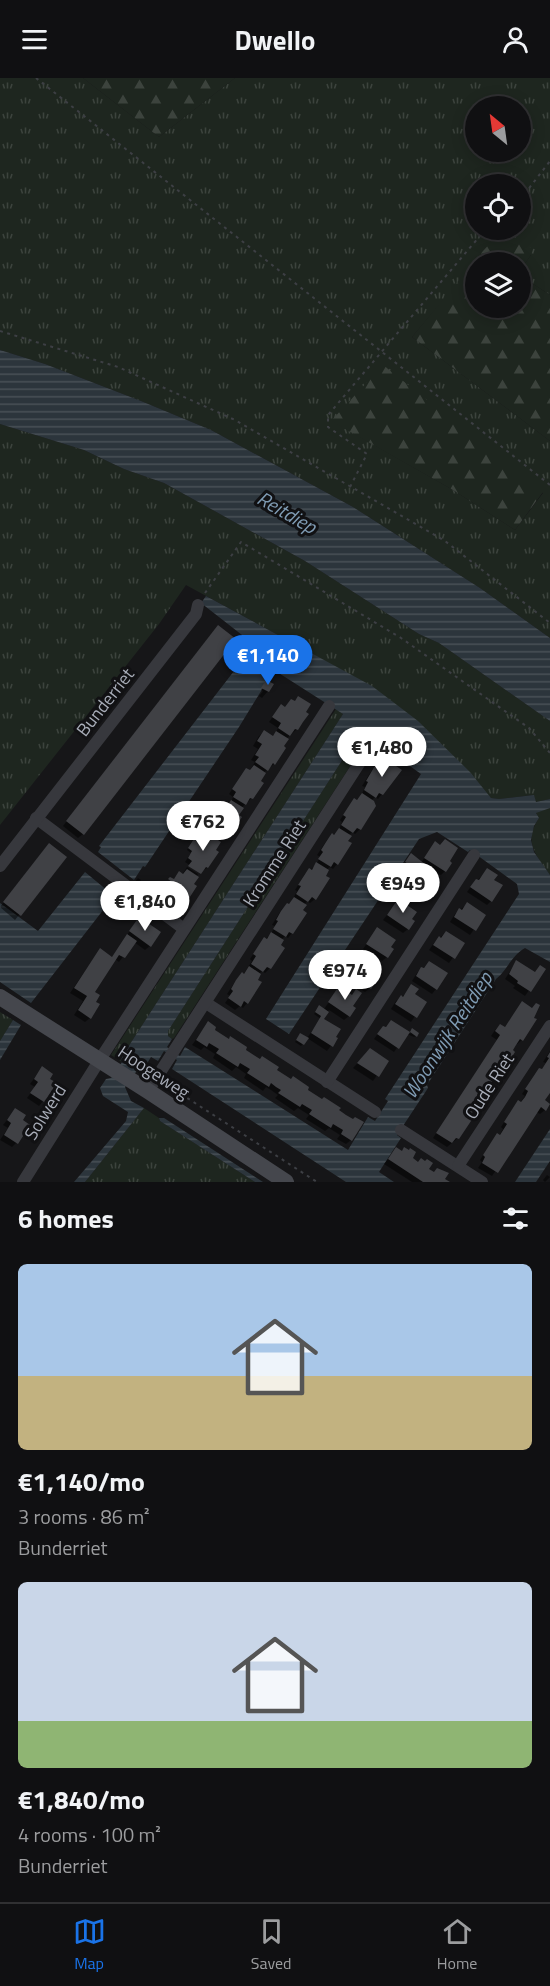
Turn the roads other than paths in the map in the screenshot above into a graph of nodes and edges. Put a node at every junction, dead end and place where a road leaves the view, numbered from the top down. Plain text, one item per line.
1 (198, 605) dead end
2 (329, 706) dead end
3 (373, 742) dead end
4 (36, 818) junction
5 (474, 855) dead end
6 (0, 866) edge
7 (184, 929) junction
8 (0, 998) edge
9 (206, 1003) junction
10 (550, 1026) edge
11 (105, 1064) junction
12 (327, 1082) junction
13 (143, 1088) junction
14 (375, 1112) dead end
15 (401, 1130) dead end
16 (458, 1166) junction
17 (23, 1182) edge
18 (286, 1182) edge
19 (482, 1182) edge

1 - 4 street, Bunderriet
2 - 7 street
3 - 9 street, Kromme Riet
4 - 6 street, Bunderriet
4 - 7 street
5 - 12 street
7 - 11 street
8 - 11 street, Hoogeweg
9 - 12 street
9 - 13 street, Kromme Riet
10 - 16 street, Oude Riet
11 - 13 street, Hoogeweg
11 - 17 street, Solwerd
12 - 14 street
13 - 18 street, Hoogeweg
15 - 16 street
16 - 19 street

